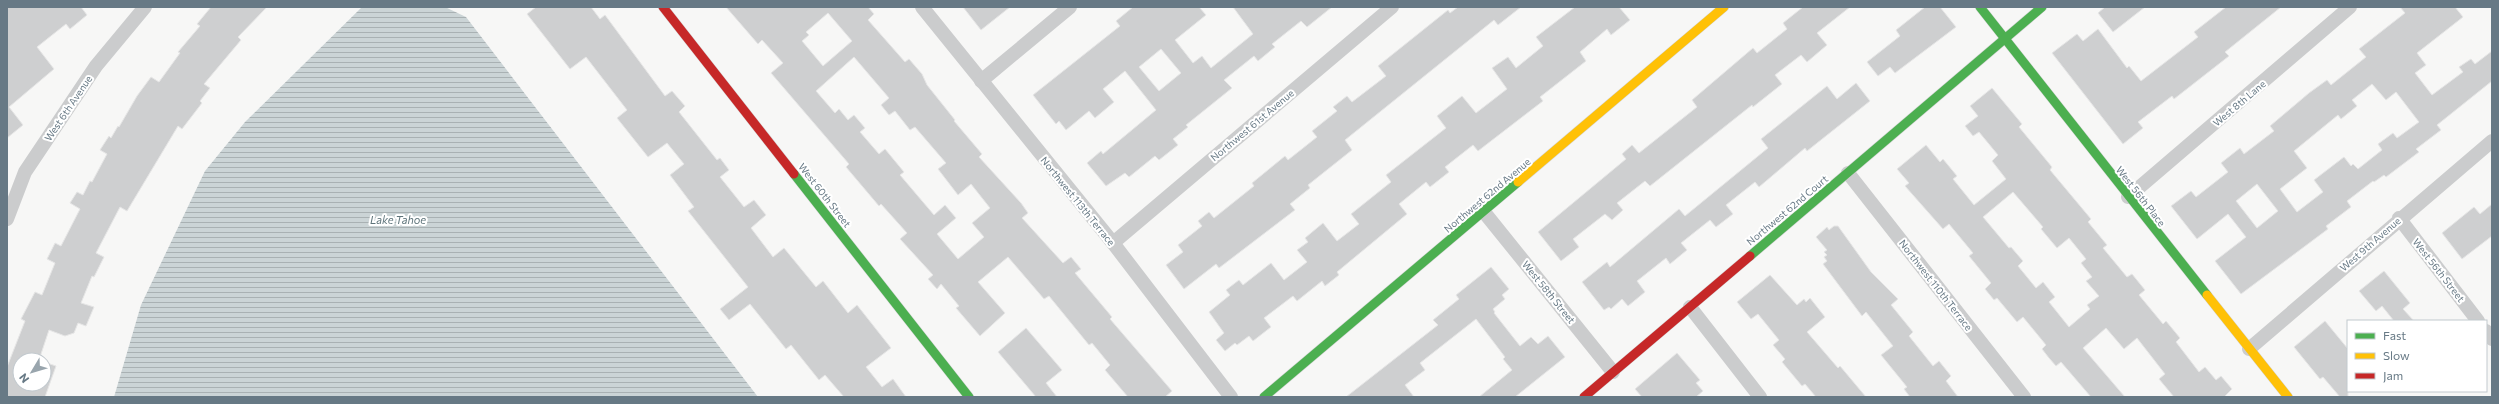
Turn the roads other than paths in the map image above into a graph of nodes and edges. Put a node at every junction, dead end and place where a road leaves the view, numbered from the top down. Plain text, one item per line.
1 (145, 7) edge
2 (664, 7) edge
3 (922, 7) edge
4 (1070, 7) edge
5 (1392, 7) edge
6 (1724, 7) edge
7 (1980, 7) edge
8 (2042, 7) edge
9 (2350, 7) edge
10 (2004, 39) junction
11 (981, 81) junction
12 (2492, 140) edge
13 (1848, 173) junction
14 (2128, 197) junction
15 (1484, 212) junction
16 (2399, 218) junction
17 (7, 219) edge
18 (1113, 243) junction
19 (1690, 307) junction
20 (2477, 320) edge
21 (2249, 349) junction
22 (1613, 372) junction
23 (969, 397) edge
24 (1231, 397) edge
25 (1264, 397) edge
26 (1584, 397) edge
27 (1760, 397) edge
28 (2024, 397) edge
29 (2288, 397) edge

1 - 17 street, West 6th Avenue
2 - 23 street, West 60th Street
3 - 11 street, Northwest 113th Terrace
4 - 11 street
5 - 18 street, Northwest 61st Avenue
6 - 15 street, Northwest 62nd Avenue
7 - 10 street, West 56th Place
8 - 10 street, Northwest 62nd Court
9 - 14 street, West 8th Lane
10 - 13 street, Northwest 62nd Court
10 - 14 street, West 56th Place
11 - 18 street, Northwest 113th Terrace
12 - 16 street, West 9th Avenue
13 - 19 street, Northwest 62nd Court
13 - 28 street, Northwest 110th Terrace
14 - 21 street, West 56th Place
15 - 22 street, West 58th Street
15 - 25 street, Northwest 62nd Avenue
16 - 20 street, West 56th Street
16 - 21 street, West 9th Avenue
18 - 24 street, Northwest 113th Terrace
19 - 22 street, Northwest 62nd Court
19 - 27 street
21 - 29 street, West 56th Place
22 - 26 street, Northwest 62nd Court

